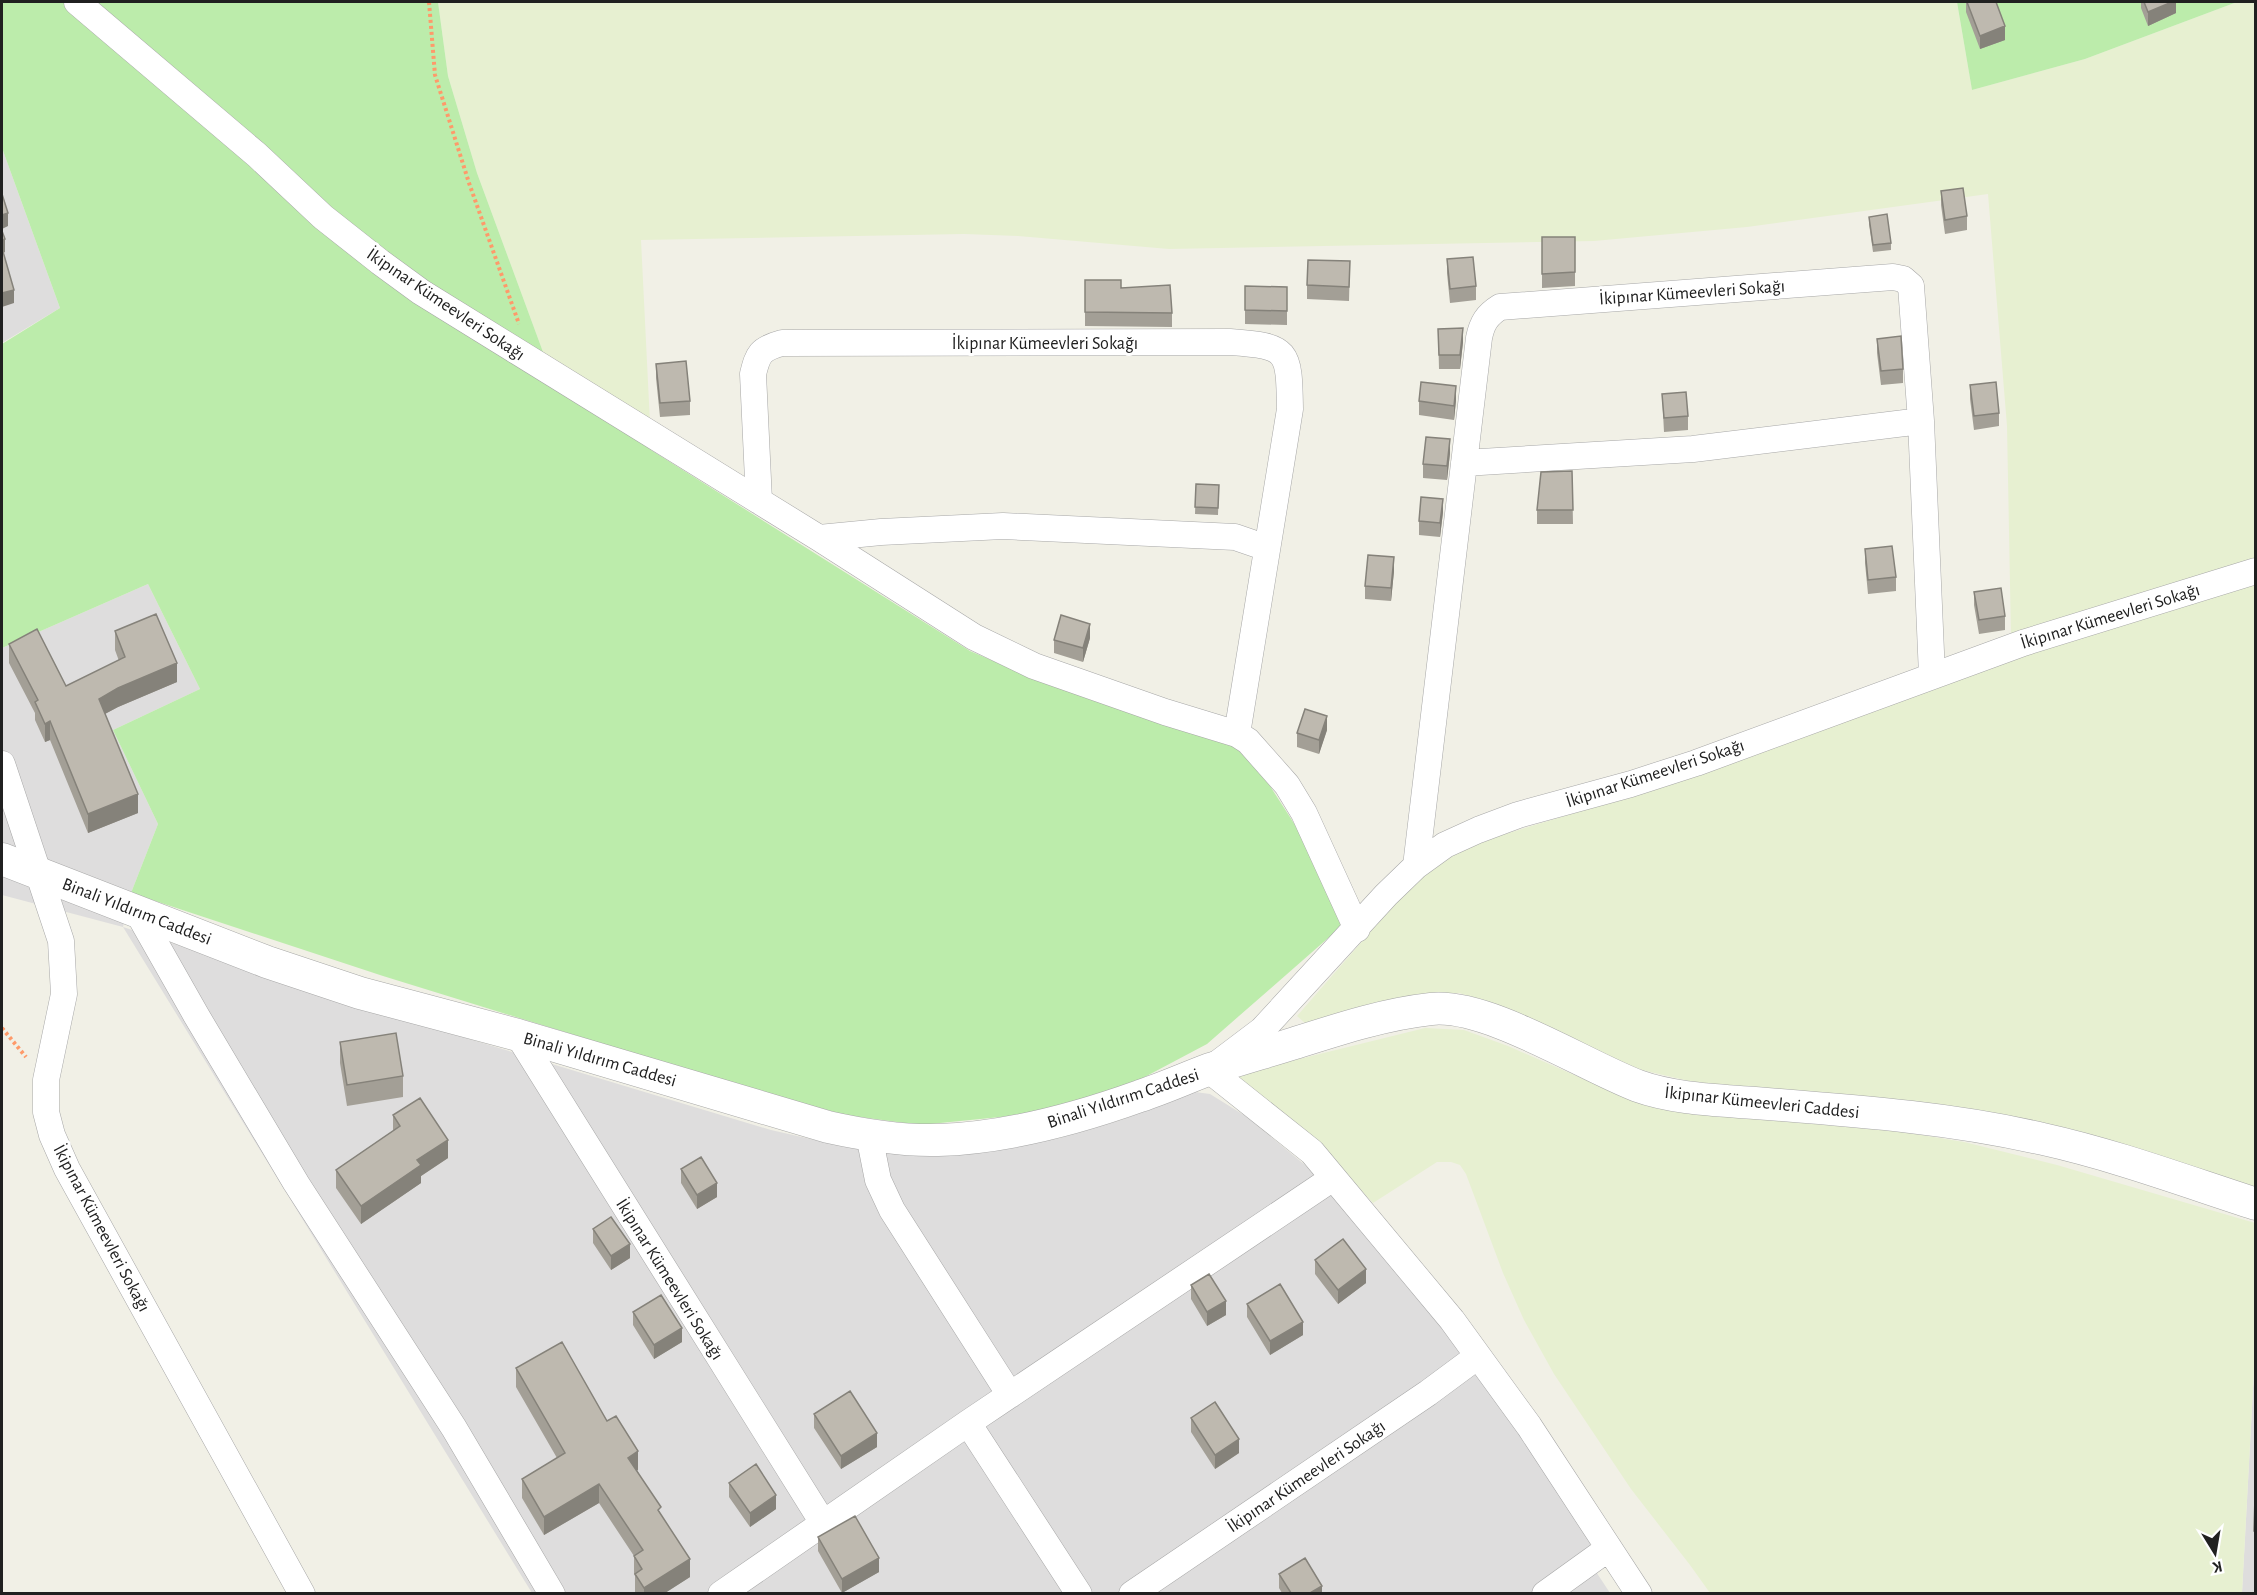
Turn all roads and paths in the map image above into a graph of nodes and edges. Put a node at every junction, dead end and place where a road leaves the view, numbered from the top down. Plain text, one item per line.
1 (77, 2) edge
2 (429, 2) edge
3 (533, 362) junction
4 (1921, 421) junction
5 (1464, 463) junction
6 (759, 501) junction
7 (819, 538) junction
8 (1267, 548) junction
9 (2256, 571) edge
10 (1932, 675) junction
11 (1237, 734) junction
12 (2, 764) edge
13 (2, 859) edge
14 (1416, 866) junction
15 (38, 872) junction
16 (137, 911) junction
17 (1357, 929) junction
18 (2, 1028) edge
19 (518, 1035) junction
20 (1209, 1070) junction
21 (46, 1080) junction
22 (869, 1135) junction
23 (1333, 1178) junction
24 (2256, 1204) edge
25 (1478, 1356) junction
26 (1010, 1395) junction
27 (968, 1423) junction
28 (822, 1523) junction
29 (1609, 1548) junction
30 (302, 1593) edge
31 (552, 1593) edge
32 (721, 1593) edge
33 (1079, 1593) edge
34 (1132, 1593) edge
35 (1545, 1593) edge
36 (1639, 1593) edge

1 - 3 street, İkipınar Kümeevleri Sokağı
2 - 3 path
3 - 6 street, İkipınar Kümeevleri Sokağı
4 - 5 street
4 - 5 street, İkipınar Kümeevleri Sokağı
4 - 10 street, İkipınar Kümeevleri Sokağı
5 - 14 street, İkipınar Kümeevleri Sokağı
6 - 7 street, İkipınar Kümeevleri Sokağı
6 - 8 street, İkipınar Kümeevleri Sokağı
7 - 8 street
7 - 11 street, İkipınar Kümeevleri Sokağı
8 - 11 street, İkipınar Kümeevleri Sokağı
9 - 10 street, İkipınar Kümeevleri Sokağı
10 - 14 street, İkipınar Kümeevleri Sokağı
11 - 17 street, İkipınar Kümeevleri Sokağı
12 - 15 street, İkipınar Kümeevleri Sokağı
13 - 15 street, Binali Yıldırım Caddesi
14 - 17 street, İkipınar Kümeevleri Sokağı
15 - 16 street, Binali Yıldırım Caddesi
15 - 21 street, İkipınar Kümeevleri Sokağı
16 - 19 street, Binali Yıldırım Caddesi
16 - 31 street
17 - 20 street, İkipınar Kümeevleri Sokağı
18 - 21 path
19 - 22 street, Binali Yıldırım Caddesi
19 - 28 street, İkipınar Kümeevleri Sokağı
20 - 22 street, Binali Yıldırım Caddesi
20 - 23 street
20 - 24 street, İkipınar Kümeevleri Caddesi
21 - 30 street, İkipınar Kümeevleri Sokağı
22 - 26 street
23 - 25 street
23 - 26 street
25 - 29 street
25 - 34 street, İkipınar Kümeevleri Sokağı
26 - 27 street
27 - 28 street
27 - 33 street
28 - 32 street
29 - 35 street
29 - 36 street

